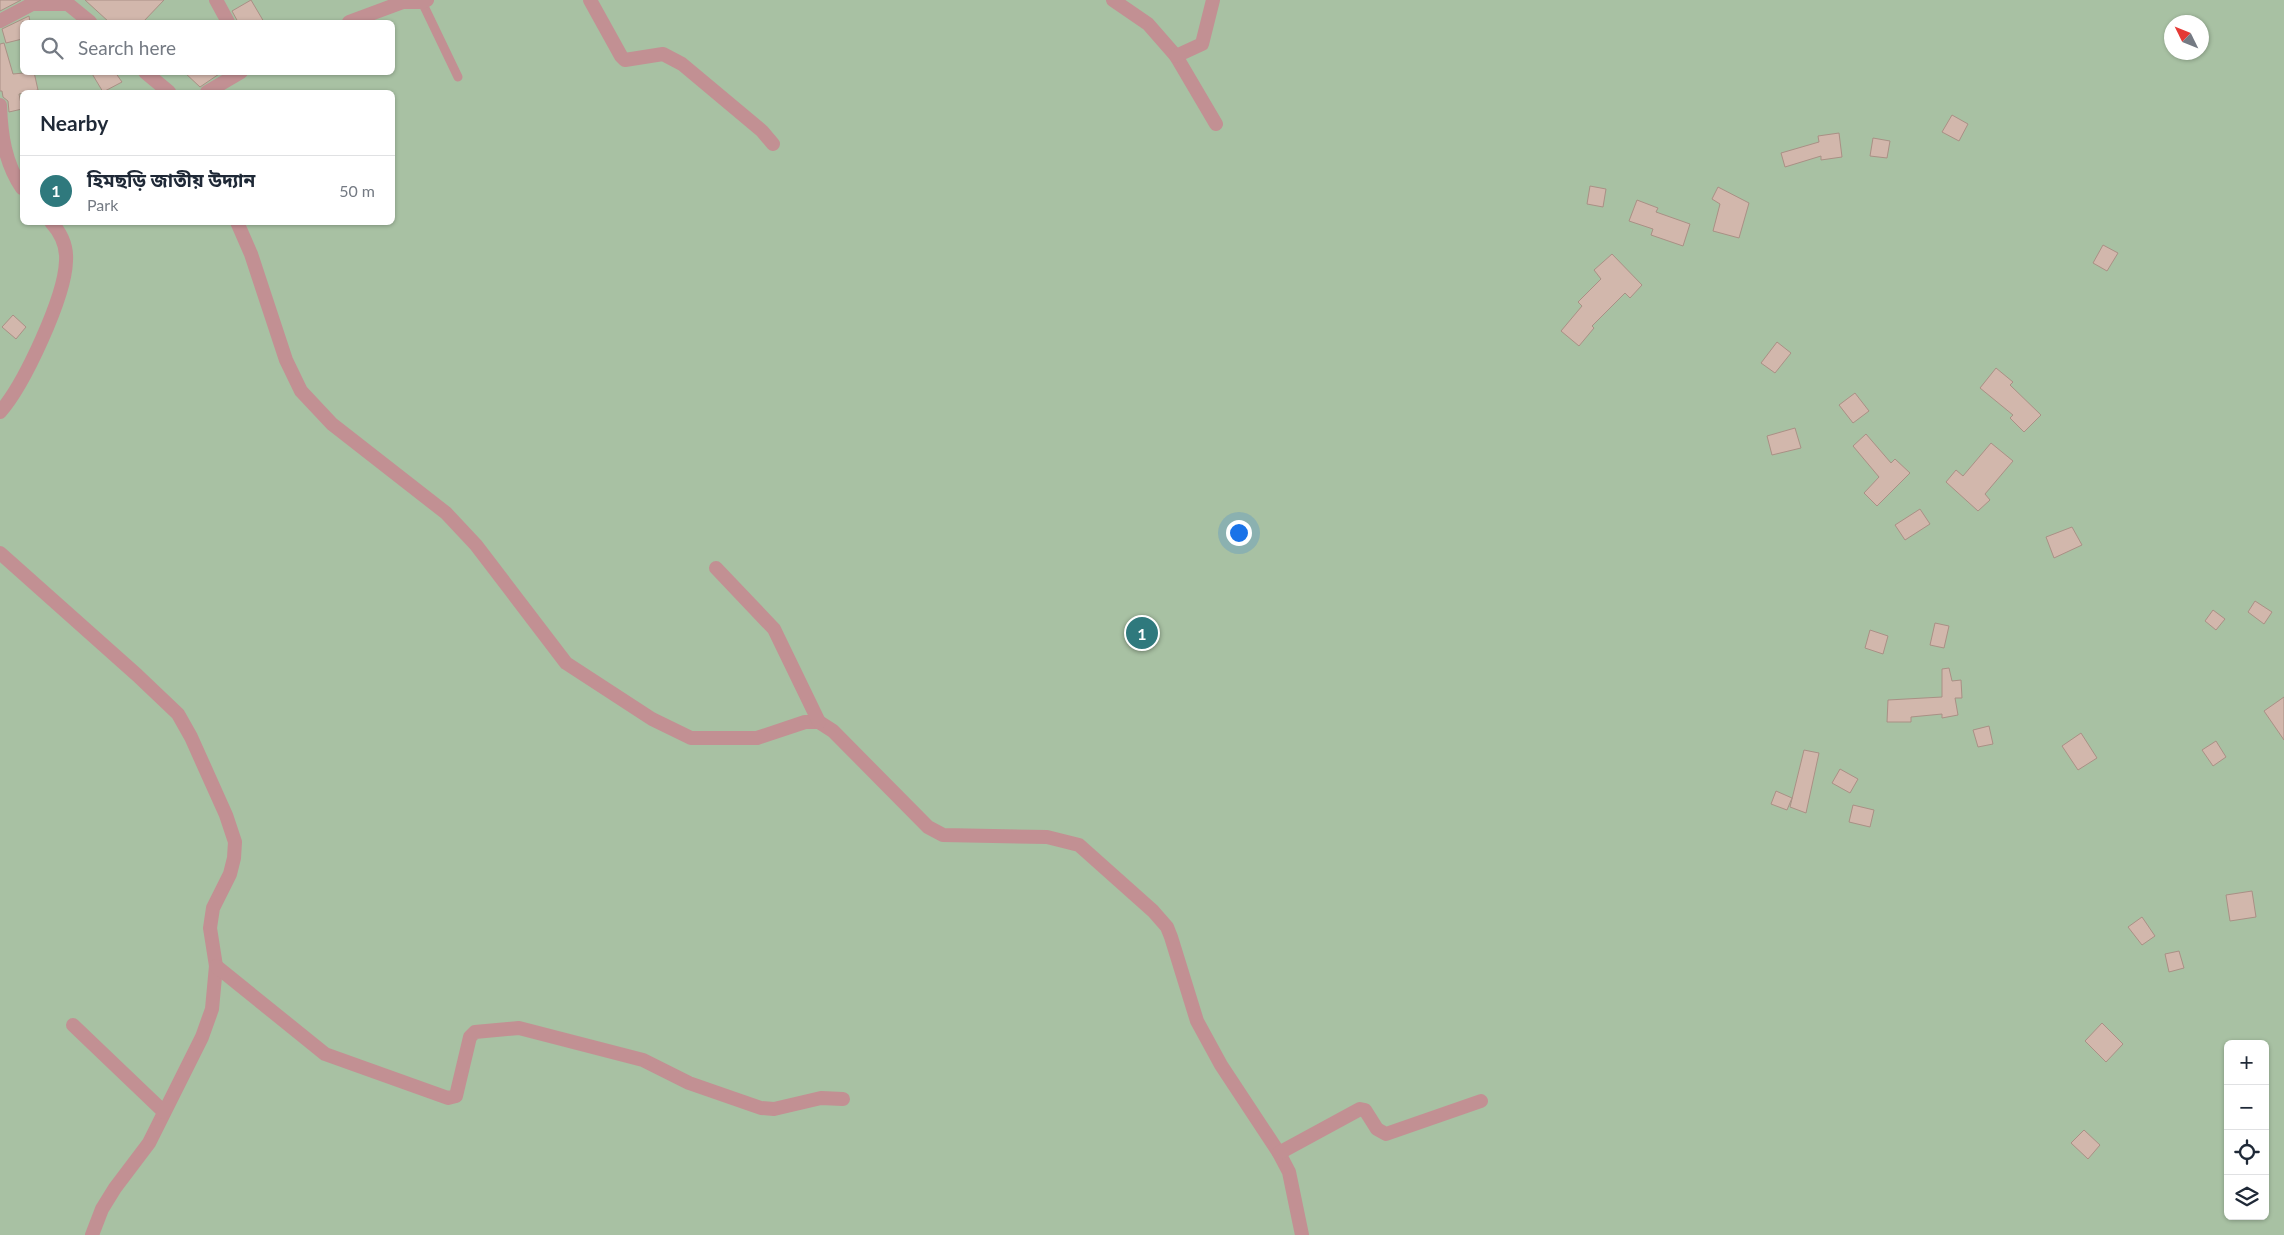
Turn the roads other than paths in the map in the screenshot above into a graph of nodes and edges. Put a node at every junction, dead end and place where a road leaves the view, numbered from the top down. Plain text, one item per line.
1 (216, 0) edge
2 (590, 0) edge
3 (1113, 0) edge
4 (1213, 0) edge
5 (403, 1) edge
6 (425, 1) edge
7 (88, 20) edge
8 (227, 20) edge
9 (354, 20) edge
10 (0, 21) edge
11 (1176, 56) junction
12 (149, 75) edge
13 (236, 75) edge
14 (458, 77) dead end
15 (167, 90) edge
16 (210, 90) edge
17 (0, 106) edge
18 (1216, 124) dead end
19 (774, 144) dead end
20 (20, 184) edge
21 (53, 225) edge
22 (238, 225) edge
23 (0, 412) edge
24 (0, 553) edge
25 (716, 568) dead end
26 (819, 722) junction
27 (216, 966) junction
28 (73, 1025) dead end
29 (843, 1099) dead end
30 (1481, 1101) dead end
31 (164, 1112) junction
32 (1279, 1153) junction
33 (92, 1235) edge
34 (1302, 1235) edge

1 - 8 street
2 - 19 street
3 - 11 street
4 - 11 street
5 - 6 street
5 - 9 street
6 - 14 lane
7 - 10 street
11 - 18 street
12 - 15 street
13 - 16 street
17 - 20 street
21 - 23 street
22 - 26 street
24 - 27 street
25 - 26 street
26 - 32 street
27 - 29 street
27 - 31 street
28 - 31 street
30 - 32 street
31 - 33 street
32 - 34 street

